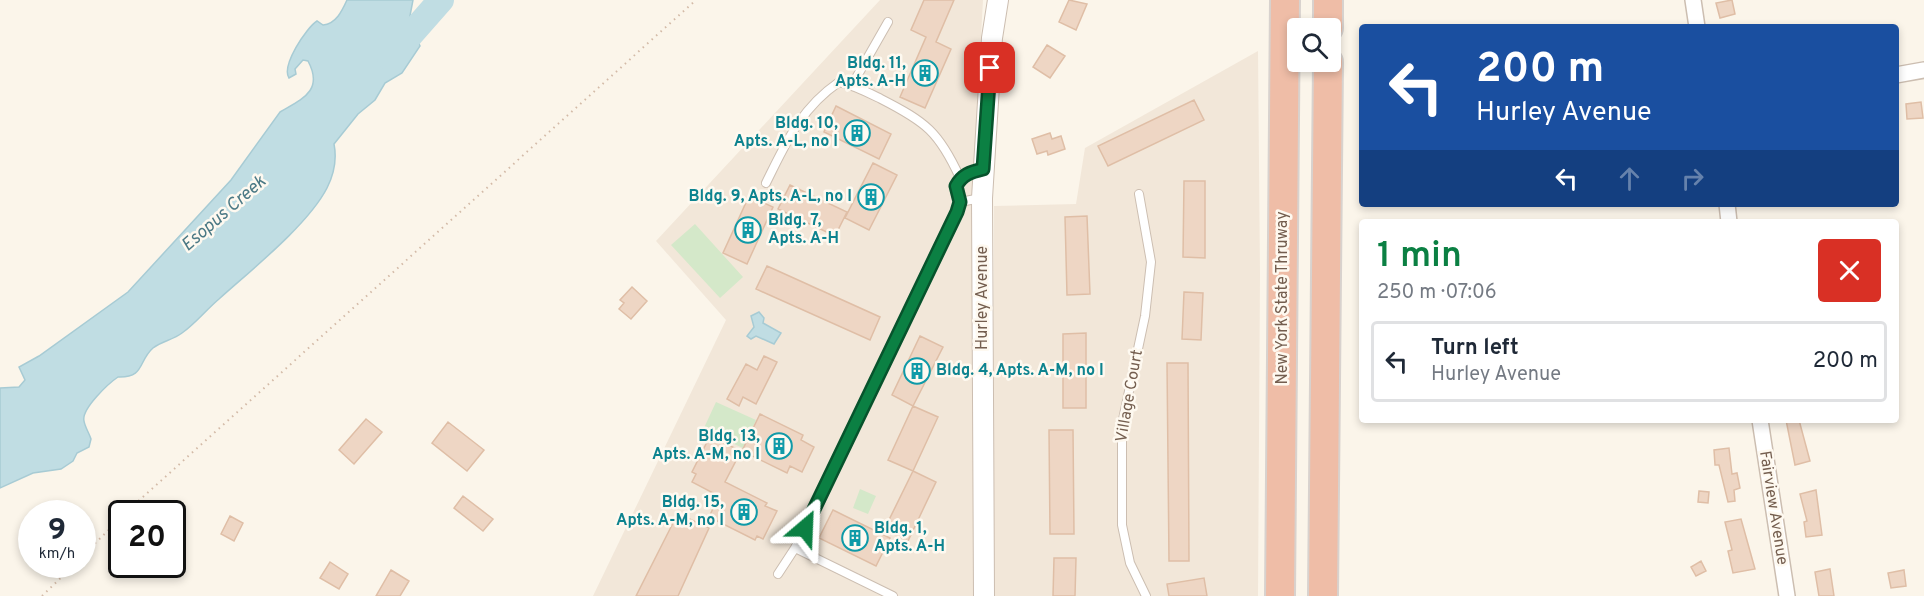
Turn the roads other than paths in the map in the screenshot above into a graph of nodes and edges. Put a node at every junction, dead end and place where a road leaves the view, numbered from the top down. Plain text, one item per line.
1 (998, 0) edge
2 (1285, 0) edge
3 (1328, 0) edge
4 (1693, 0) edge
5 (1328, 18) edge
6 (888, 22) dead end
7 (1697, 24) edge
8 (1924, 70) edge
9 (1328, 72) edge
10 (1899, 74) edge
11 (852, 85) junction
12 (983, 169) junction
13 (960, 178) junction
14 (766, 183) dead end
15 (1139, 194) dead end
16 (982, 198) junction
17 (960, 202) junction
18 (1760, 423) edge
19 (795, 548) junction
20 (778, 574) dead end
21 (893, 596) edge
22 (984, 596) edge
23 (1146, 596) edge
24 (1280, 596) edge
25 (1323, 596) edge
26 (1787, 596) edge

1 - 12 street, Hurley Avenue
2 - 24 highway, New York State Thruway
3 - 5 highway
4 - 7 street
6 - 11 lane
8 - 10 street
9 - 25 highway
11 - 13 lane
11 - 14 lane
12 - 13 lane
12 - 16 street, Hurley Avenue
13 - 17 lane
15 - 23 lane, Village Court
16 - 17 lane
16 - 22 street, Hurley Avenue
17 - 19 lane
18 - 26 street, Fairview Avenue
19 - 20 lane
19 - 21 lane

